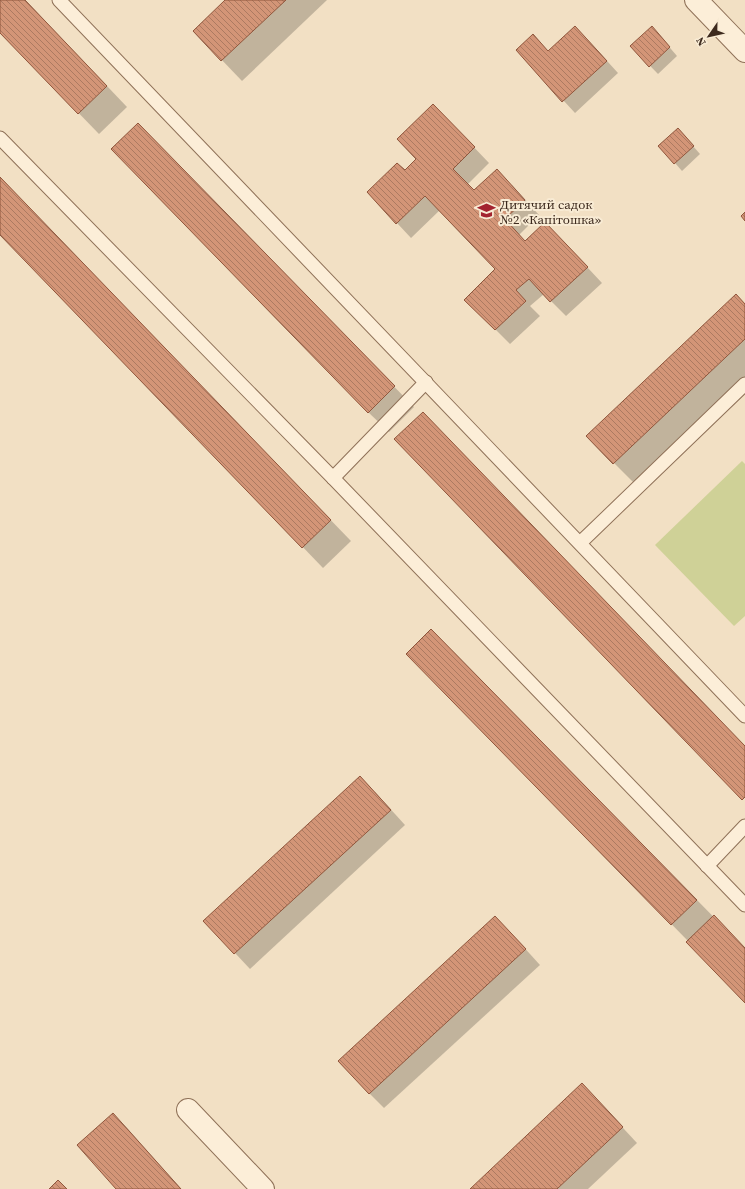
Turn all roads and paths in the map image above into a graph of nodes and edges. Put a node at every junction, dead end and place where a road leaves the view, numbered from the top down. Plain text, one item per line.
1 (59, 0) edge
2 (696, 0) edge
3 (745, 51) edge
4 (0, 138) edge
5 (426, 382) junction
6 (745, 384) edge
7 (333, 478) junction
8 (580, 543) junction
9 (745, 716) edge
10 (745, 826) edge
11 (707, 866) junction
12 (745, 906) edge
13 (188, 1110) dead end
14 (263, 1189) edge

1 - 5 lane
2 - 3 street
4 - 7 lane
5 - 7 lane
5 - 8 lane
6 - 8 lane
7 - 11 lane
8 - 9 lane
10 - 11 lane
11 - 12 lane
13 - 14 street

